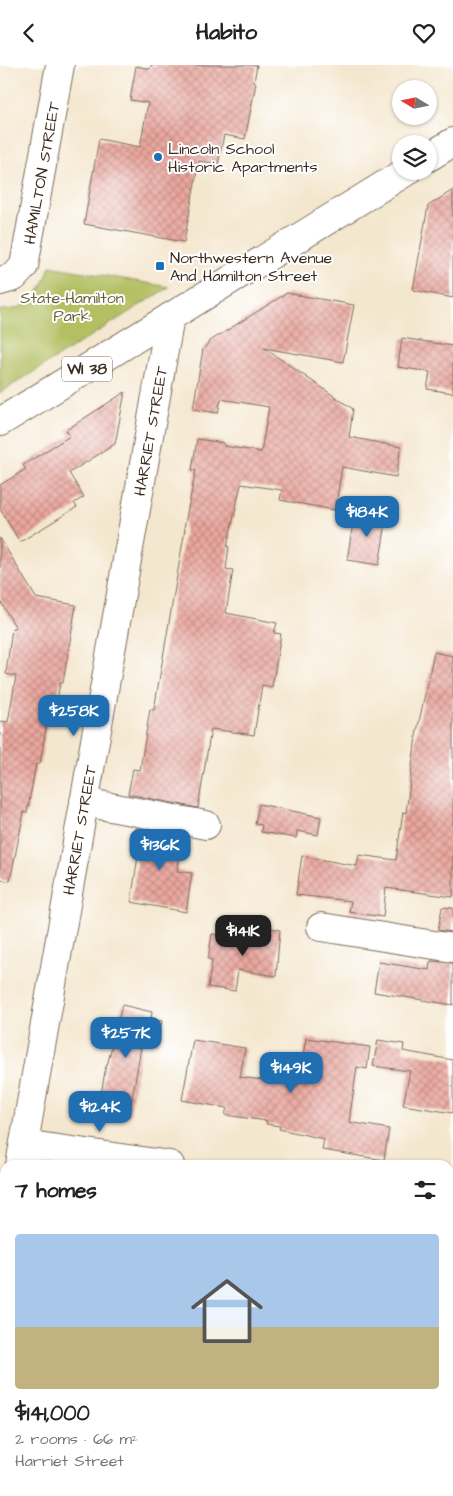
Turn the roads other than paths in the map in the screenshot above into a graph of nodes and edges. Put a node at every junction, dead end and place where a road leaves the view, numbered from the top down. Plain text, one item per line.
1 (60, 65) edge
2 (453, 142) edge
3 (437, 152) edge
4 (392, 180) edge
5 (7, 279) edge
6 (170, 317) junction
7 (0, 422) edge
8 (84, 802) junction
9 (206, 825) dead end
10 (321, 927) dead end
11 (453, 948) edge
12 (22, 1154) edge
13 (103, 1160) edge

1 - 5 street, HAMILTON STREET
2 - 3 street
4 - 6 street, WI 38
6 - 7 street, WI 38
6 - 8 street, HARRIET STREET
8 - 9 street
8 - 12 street, HARRIET STREET
10 - 11 street
12 - 13 street

